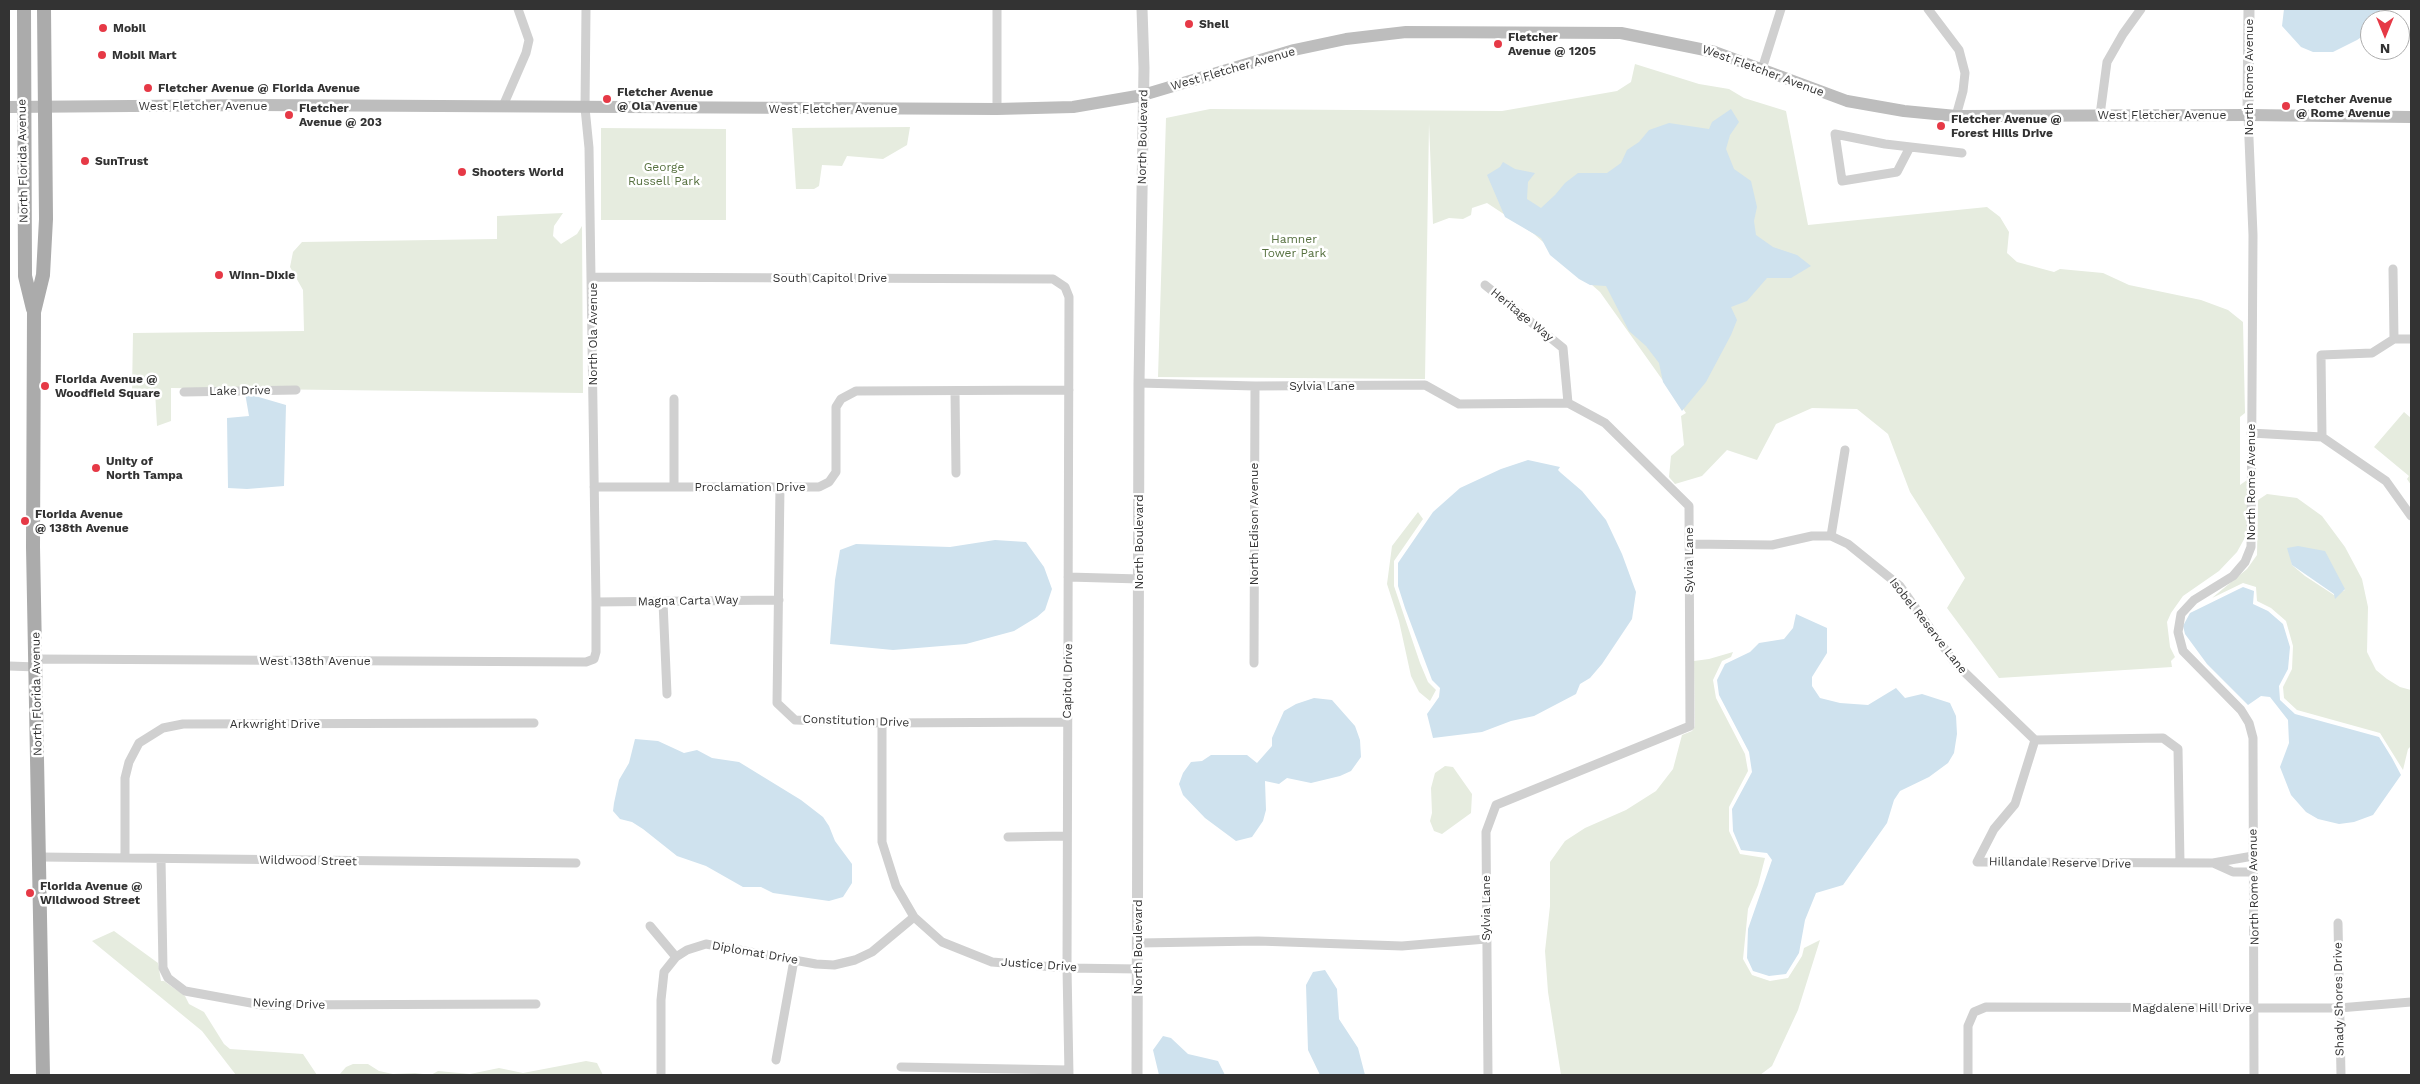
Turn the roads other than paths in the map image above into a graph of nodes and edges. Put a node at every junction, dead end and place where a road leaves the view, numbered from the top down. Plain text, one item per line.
1 (24, 9) edge
2 (44, 9) edge
3 (518, 9) edge
4 (586, 9) edge
5 (997, 9) edge
6 (1142, 9) edge
7 (1781, 9) edge
8 (1928, 9) edge
9 (2141, 9) edge
10 (2249, 9) edge
11 (1762, 69) junction
12 (1143, 95) junction
13 (13, 105) edge
14 (43, 106) junction
15 (503, 106) junction
16 (585, 108) junction
17 (997, 109) junction
18 (2100, 115) junction
19 (2248, 115) junction
20 (1956, 116) junction
21 (2411, 117) edge
22 (1910, 148) junction
23 (1962, 153) dead end
24 (2393, 269) dead end
25 (592, 277) junction
26 (1485, 285) dead end
27 (1065, 287) joint
28 (34, 312) junction
29 (2394, 339) junction
30 (2411, 339) edge
31 (1139, 383) junction
32 (1255, 386) junction
33 (296, 390) dead end
34 (1069, 390) junction
35 (955, 391) junction
36 (184, 392) dead end
37 (674, 399) dead end
38 (1568, 403) junction
39 (2252, 432) junction
40 (2322, 437) junction
41 (1845, 450) dead end
42 (956, 473) dead end
43 (594, 487) junction
44 (674, 487) junction
45 (780, 487) junction
46 (2411, 516) edge
47 (1831, 536) junction
48 (1689, 544) junction
49 (1068, 577) junction
50 (1140, 578) junction
51 (779, 600) junction
52 (596, 602) junction
53 (663, 602) junction
54 (594, 659) joint
55 (37, 663) junction
56 (1254, 663) dead end
57 (9, 666) edge
58 (667, 694) dead end
59 (1067, 722) junction
60 (534, 723) dead end
61 (882, 723) junction
62 (2035, 740) junction
63 (1067, 836) junction
64 (1008, 837) dead end
65 (2253, 856) junction
66 (40, 857) junction
67 (125, 858) junction
68 (161, 859) junction
69 (576, 863) dead end
70 (2180, 863) junction
71 (2212, 863) junction
72 (2254, 872) junction
73 (914, 917) junction
74 (2338, 923) dead end
75 (650, 926) dead end
76 (1486, 939) junction
77 (1138, 943) junction
78 (676, 957) junction
79 (794, 960) junction
80 (1067, 968) junction
81 (1139, 969) junction
82 (2411, 1002) edge
83 (536, 1004) dead end
84 (2255, 1008) junction
85 (2339, 1008) junction
86 (776, 1060) dead end
87 (901, 1068) dead end
88 (1069, 1073) edge
89 (43, 1075) edge
90 (661, 1075) edge
91 (1137, 1075) edge
92 (1488, 1075) edge
93 (1968, 1075) edge
94 (2254, 1075) edge
95 (2341, 1075) edge

1 - 13 main road, North Florida Avenue
2 - 14 main road, North Florida Avenue
3 - 15 street
4 - 16 street, North Ola Avenue
5 - 17 street
6 - 12 street, North Boulevard
7 - 11 street
8 - 20 street
9 - 18 street
10 - 19 street, North Rome Avenue
11 - 12 main road, West Fletcher Avenue
11 - 20 main road, West Fletcher Avenue
12 - 17 main road, West Fletcher Avenue
12 - 31 street, North Boulevard
13 - 14 main road, West Fletcher Avenue
13 - 28 main road, North Florida Avenue
14 - 15 main road, West Fletcher Avenue
14 - 28 main road, North Florida Avenue
15 - 16 main road, West Fletcher Avenue
16 - 17 main road, West Fletcher Avenue
16 - 25 street, North Ola Avenue
18 - 19 main road, West Fletcher Avenue
18 - 20 main road, West Fletcher Avenue
19 - 21 main road, West Fletcher Avenue
19 - 39 street, North Rome Avenue
22 - 22 street
22 - 23 street
24 - 29 street
25 - 27 street, South Capitol Drive
25 - 43 street, North Ola Avenue
26 - 38 street, Heritage Way
27 - 34 street, Capitol Drive
28 - 55 main road, North Florida Avenue
29 - 30 street
29 - 40 street
31 - 32 street, Sylvia Lane
31 - 50 street, North Boulevard
32 - 38 street, Sylvia Lane
32 - 56 street, North Edison Avenue
33 - 36 street, Lake Drive
34 - 35 street, Proclamation Drive
34 - 49 street, Capitol Drive
35 - 42 street
35 - 45 street, Proclamation Drive
37 - 44 street
38 - 48 street, Sylvia Lane
39 - 40 street
39 - 65 street, North Rome Avenue
40 - 46 street
41 - 47 street
43 - 44 street, Proclamation Drive
43 - 52 street, North Ola Avenue
44 - 45 street, Proclamation Drive
45 - 51 street, Constitution Drive
47 - 48 street
47 - 62 street, Isobel Reserve Lane
48 - 76 street, Sylvia Lane
49 - 50 street
49 - 59 street, Capitol Drive
50 - 77 street, North Boulevard
51 - 53 street, Magna Carta Way
51 - 61 street, Constitution Drive
52 - 53 street, Magna Carta Way
52 - 54 street, North Ola Avenue
53 - 58 street
54 - 55 street, West 138th Avenue
55 - 57 street, West 138th Avenue
55 - 66 main road, North Florida Avenue
59 - 61 street, Constitution Drive
59 - 63 street, Capitol Drive
60 - 67 street, Arkwright Drive
61 - 73 street, Justice Drive
62 - 70 street
62 - 70 street, Hillandale Reserve Drive
63 - 64 street
63 - 80 street, Capitol Drive
65 - 71 street, Hillandale Reserve Drive
65 - 72 street, North Rome Avenue
66 - 67 street, Wildwood Street
66 - 89 main road, North Florida Avenue
67 - 68 street, Wildwood Street
68 - 69 street, Wildwood Street
68 - 83 street, Neving Drive
70 - 71 street, Hillandale Reserve Drive
71 - 72 street, Hillandale Reserve Drive
72 - 84 street, North Rome Avenue
73 - 79 street, Diplomat Drive
73 - 80 street, Justice Drive
74 - 85 street, Shady Shores Drive
75 - 78 street
76 - 77 street
76 - 92 street, Sylvia Lane
77 - 81 street, North Boulevard
78 - 79 street, Diplomat Drive
78 - 90 street
79 - 86 street
80 - 81 street, Justice Drive
80 - 88 street, Capitol Drive
81 - 91 street, North Boulevard
82 - 85 street, Magdalene Hill Drive
84 - 85 street, Magdalene Hill Drive
84 - 93 street, Magdalene Hill Drive
84 - 94 street, North Rome Avenue
85 - 95 street, Shady Shores Drive
87 - 88 street

